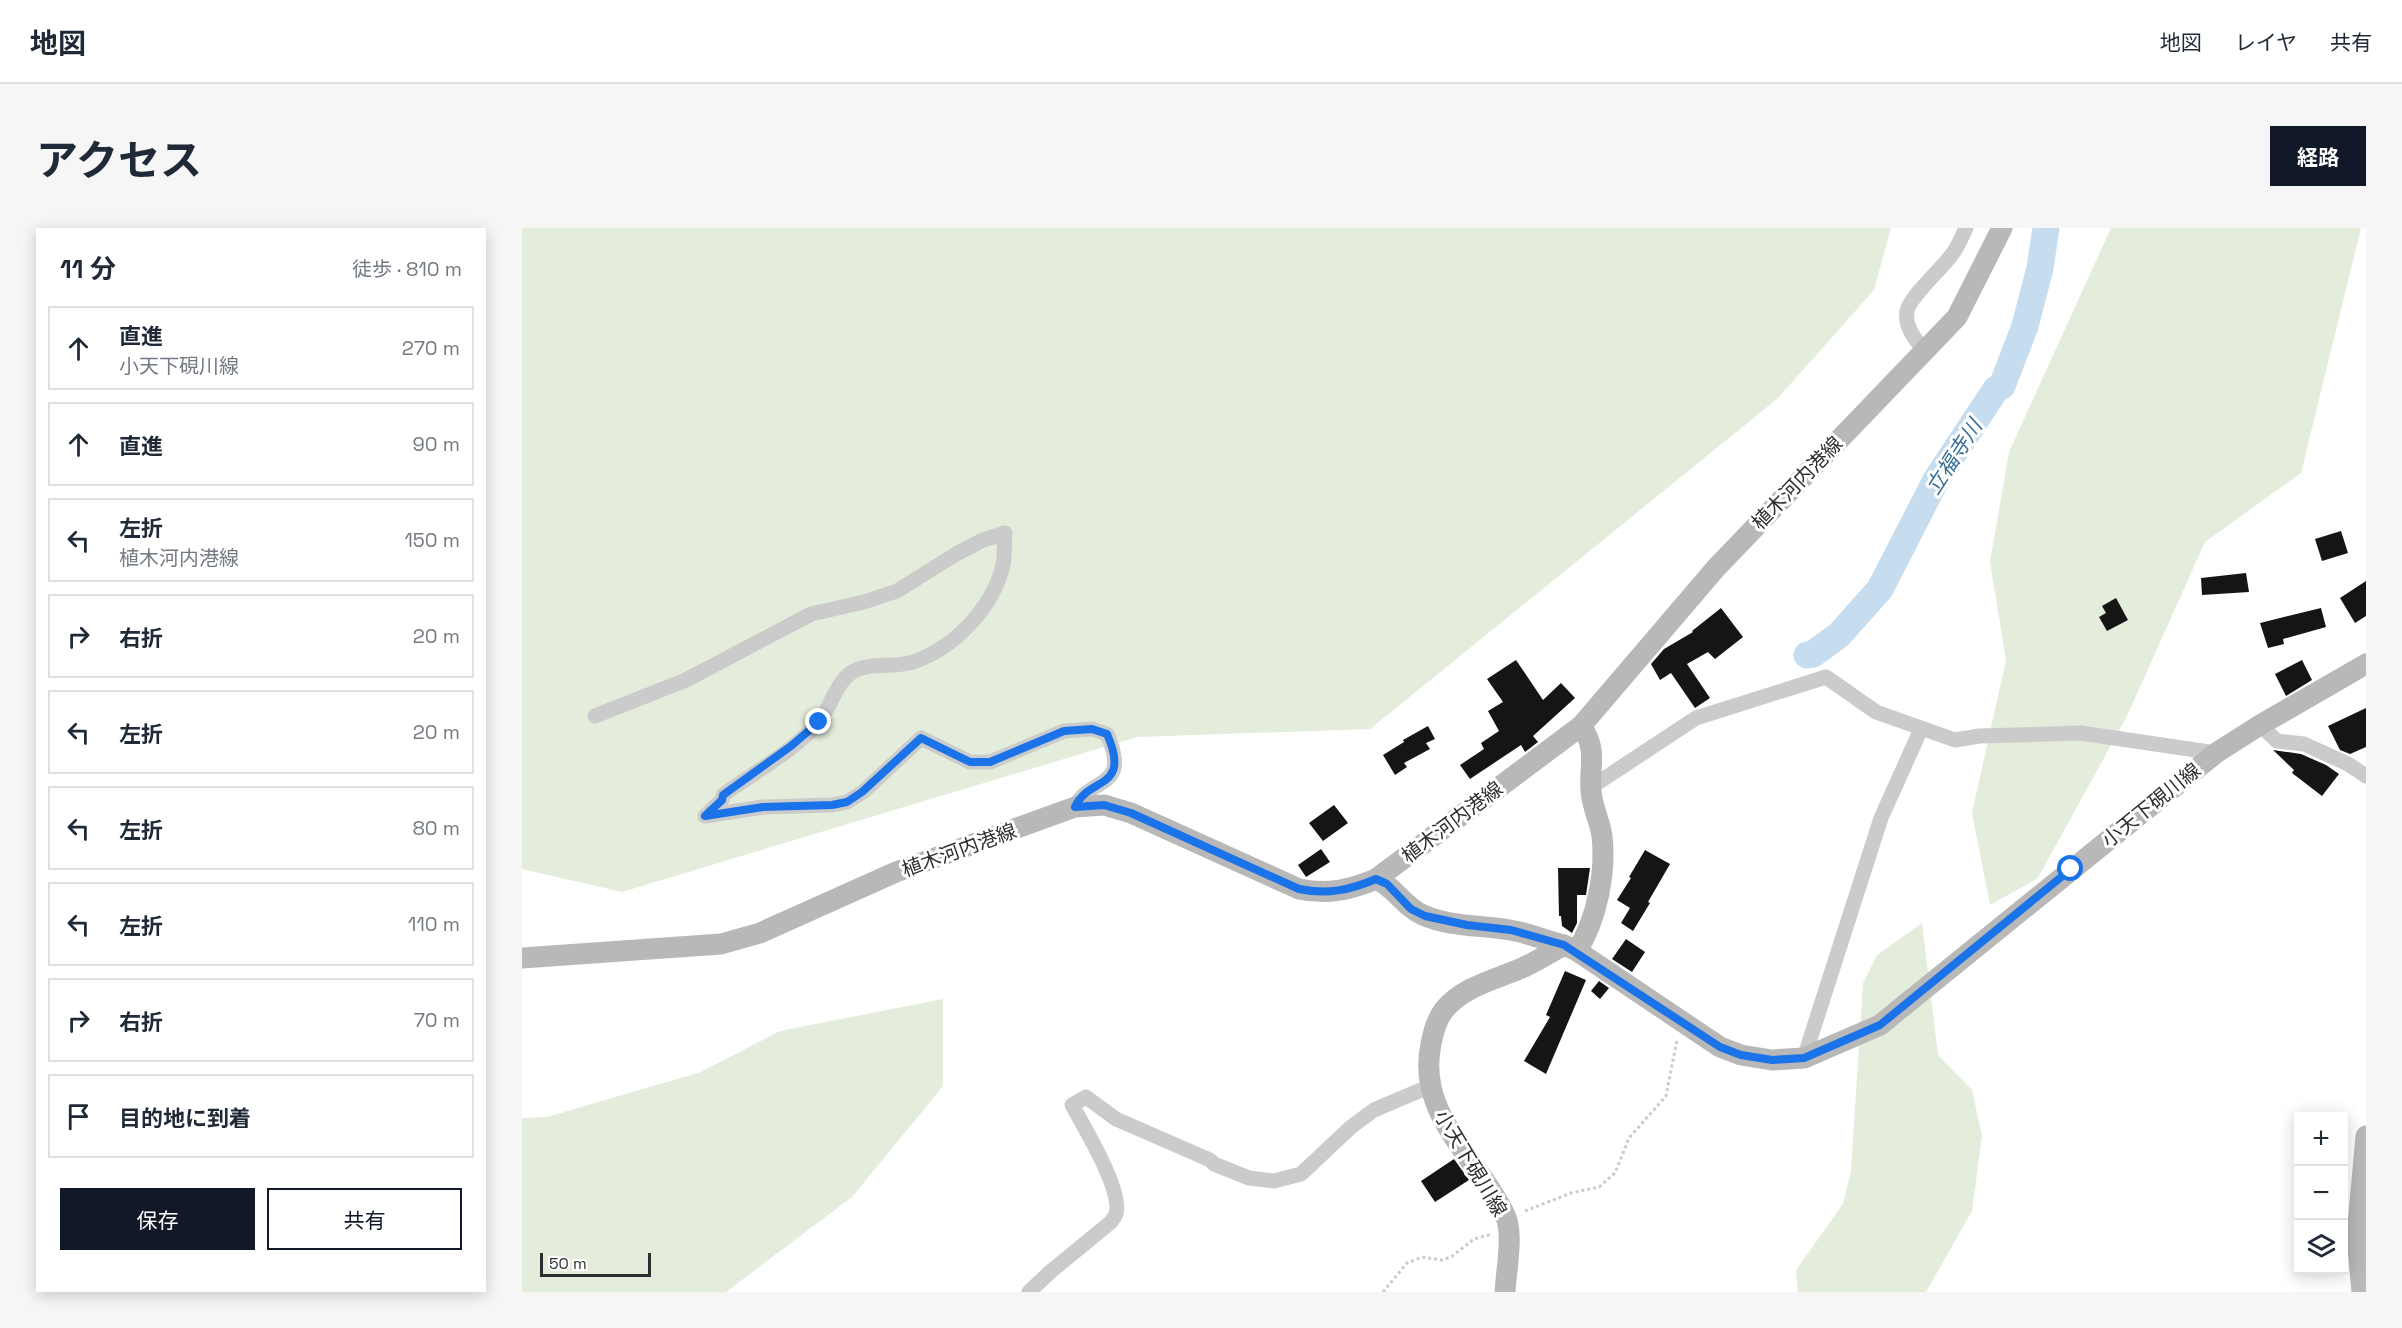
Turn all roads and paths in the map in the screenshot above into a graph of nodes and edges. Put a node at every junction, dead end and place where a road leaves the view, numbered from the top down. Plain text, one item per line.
1 (1966, 228) edge
2 (2002, 228) edge
3 (1925, 352) junction
4 (2366, 664) edge
5 (595, 716) dead end
6 (2260, 725) junction
7 (1581, 726) junction
8 (1921, 729) junction
9 (2216, 753) junction
10 (2366, 776) edge
11 (1591, 784) junction
12 (1075, 807) junction
13 (1376, 879) junction
14 (1571, 948) junction
15 (522, 958) edge
16 (1683, 1024) junction
17 (1804, 1058) junction
18 (1429, 1088) junction
19 (2366, 1136) edge
20 (1525, 1211) dead end
21 (1508, 1235) junction
22 (1029, 1292) edge
23 (1383, 1292) edge
24 (1505, 1292) edge
25 (2362, 1292) edge

1 - 3 street
2 - 3 main road, 植木河内港線
3 - 7 main road, 植木河内港線
4 - 6 main road, 小天下硯川線
5 - 12 street
6 - 9 main road, 小天下硯川線
6 - 10 street
7 - 11 main road
7 - 13 main road, 植木河内港線
8 - 9 street
8 - 11 street
8 - 17 street
9 - 17 main road, 小天下硯川線
11 - 14 main road
12 - 13 main road, 植木河内港線
12 - 15 main road, 植木河内港線
13 - 14 main road
14 - 16 main road, 小天下硯川線
14 - 18 main road, 小天下硯川線
16 - 17 main road, 小天下硯川線
16 - 20 path
18 - 21 main road, 小天下硯川線
18 - 22 street
19 - 25 main road
21 - 23 path
21 - 24 main road, 小天下硯川線

